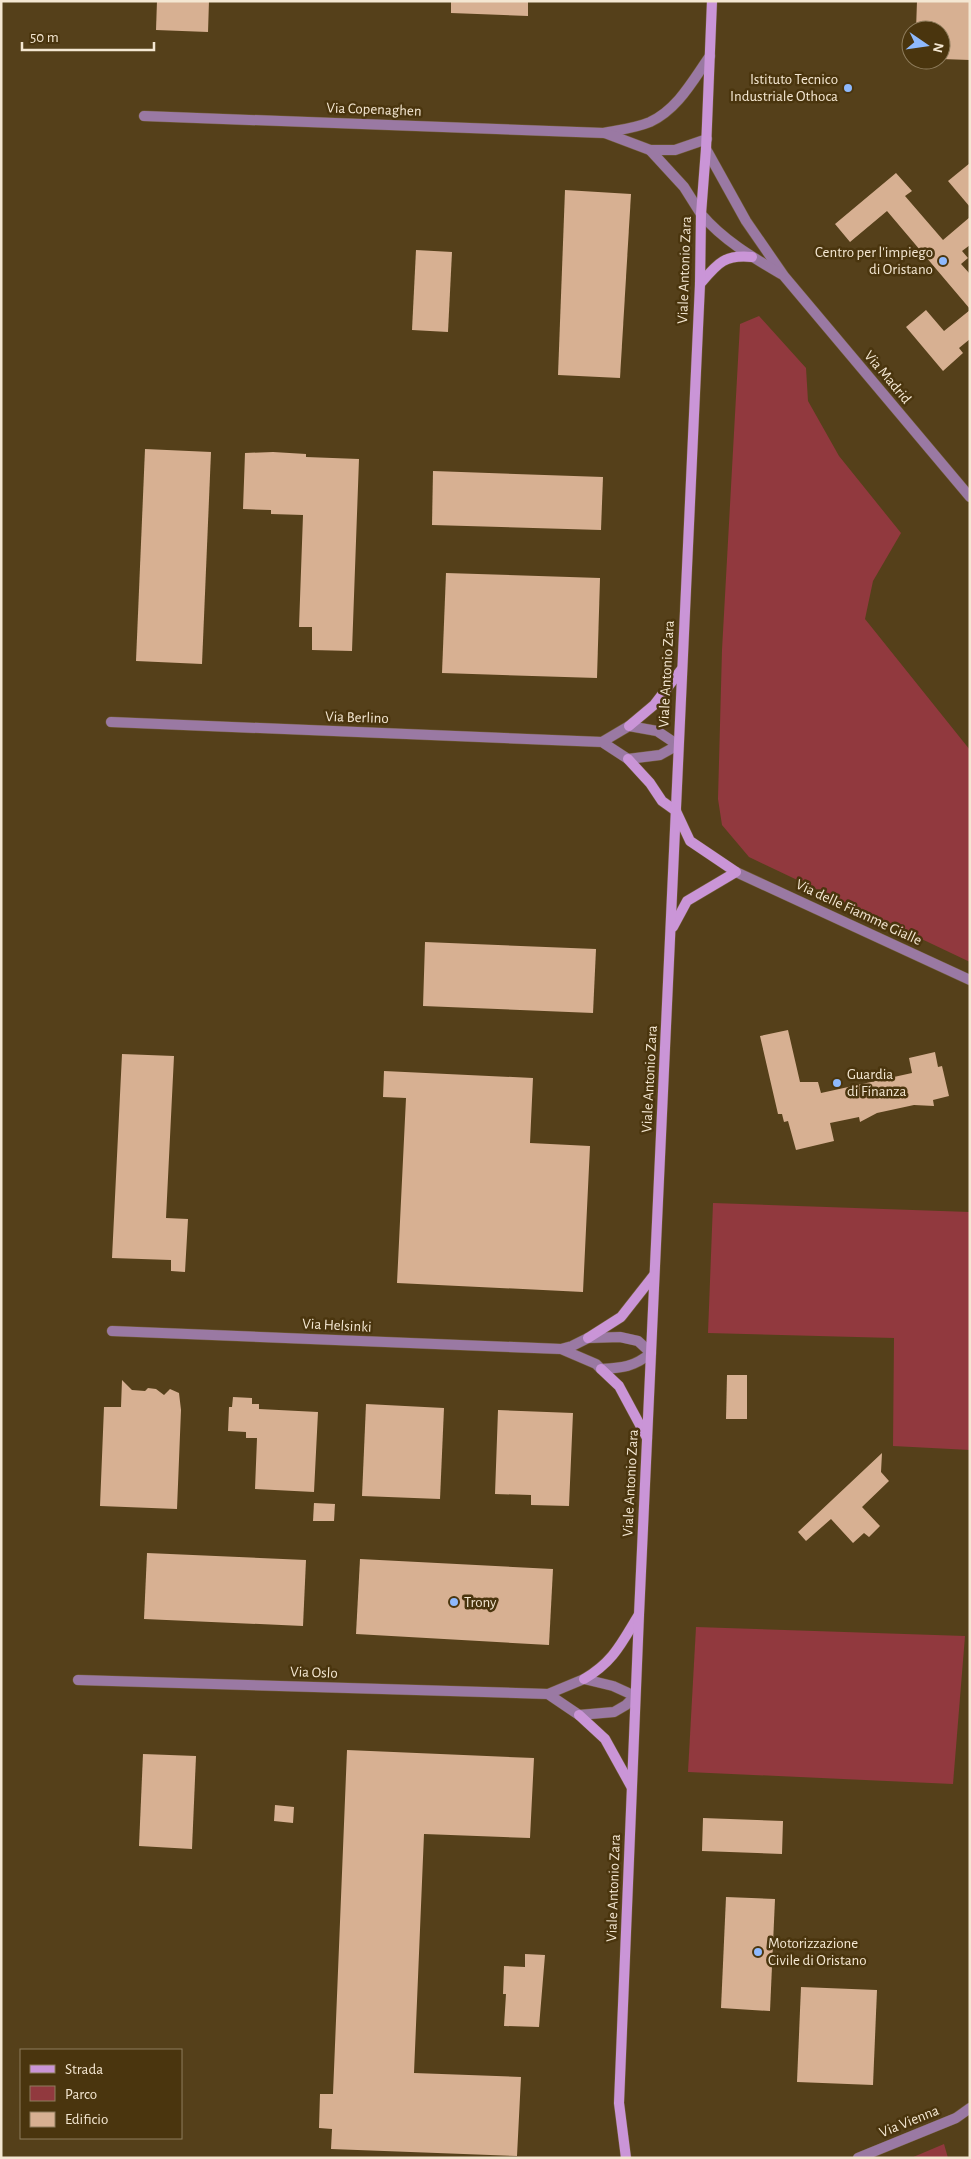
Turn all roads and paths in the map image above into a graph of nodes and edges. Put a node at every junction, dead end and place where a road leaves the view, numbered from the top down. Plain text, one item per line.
1 (712, 1) edge
2 (710, 56) junction
3 (144, 116) dead end
4 (604, 133) junction
5 (706, 144) junction
6 (650, 150) junction
7 (701, 214) junction
8 (752, 257) junction
9 (784, 276) junction
10 (700, 284) junction
11 (970, 497) edge
12 (682, 670) junction
13 (111, 722) dead end
14 (629, 726) junction
15 (602, 742) junction
16 (678, 744) junction
17 (628, 759) junction
18 (676, 811) junction
19 (736, 872) junction
20 (670, 931) junction
21 (970, 980) edge
22 (654, 1275) junction
23 (112, 1331) dead end
24 (588, 1338) junction
25 (561, 1349) junction
26 (651, 1353) junction
27 (601, 1369) junction
28 (647, 1438) junction
29 (639, 1615) junction
30 (584, 1679) junction
31 (78, 1680) dead end
32 (548, 1694) junction
33 (636, 1696) junction
34 (579, 1715) junction
35 (632, 1786) junction
36 (970, 2108) edge
37 (626, 2158) edge
38 (858, 2158) edge

1 - 2 main road, Viale Antonio Zara
2 - 4 street, Via Copenaghen
2 - 5 main road, Viale Antonio Zara
3 - 4 street, Via Copenaghen
4 - 6 street, Via Copenaghen
5 - 6 street, Via Copenaghen
5 - 7 main road, Viale Antonio Zara
5 - 9 street, Via Madrid
6 - 7 street, Via Copenaghen
7 - 8 street, Via Madrid
7 - 10 main road, Viale Antonio Zara
8 - 9 street, Via Madrid
8 - 10 main road
9 - 11 street, Via Madrid
10 - 12 main road, Viale Antonio Zara
12 - 14 main road
12 - 16 main road, Viale Antonio Zara
13 - 15 street, Via Berlino
14 - 15 street
14 - 16 street
15 - 17 street
16 - 17 street
16 - 18 main road, Viale Antonio Zara
17 - 18 main road
18 - 19 main road
18 - 20 main road, Viale Antonio Zara
19 - 20 main road
19 - 21 street, Via delle Fiamme Gialle
20 - 22 main road, Viale Antonio Zara
22 - 24 main road
22 - 26 main road, Viale Antonio Zara
23 - 25 street, Via Helsinki
24 - 25 street, Via Helsinki
24 - 26 street, Via Helsinki
25 - 27 street, Via Helsinki
26 - 27 street
26 - 28 main road, Viale Antonio Zara
27 - 28 main road
28 - 29 main road, Viale Antonio Zara
29 - 30 main road
29 - 33 main road, Viale Antonio Zara
30 - 32 street, Via Oslo
30 - 33 street
31 - 32 street, Via Oslo
32 - 34 street
33 - 34 street
33 - 35 main road, Viale Antonio Zara
34 - 35 main road
35 - 37 main road, Viale Antonio Zara
36 - 38 street, Via Vienna

